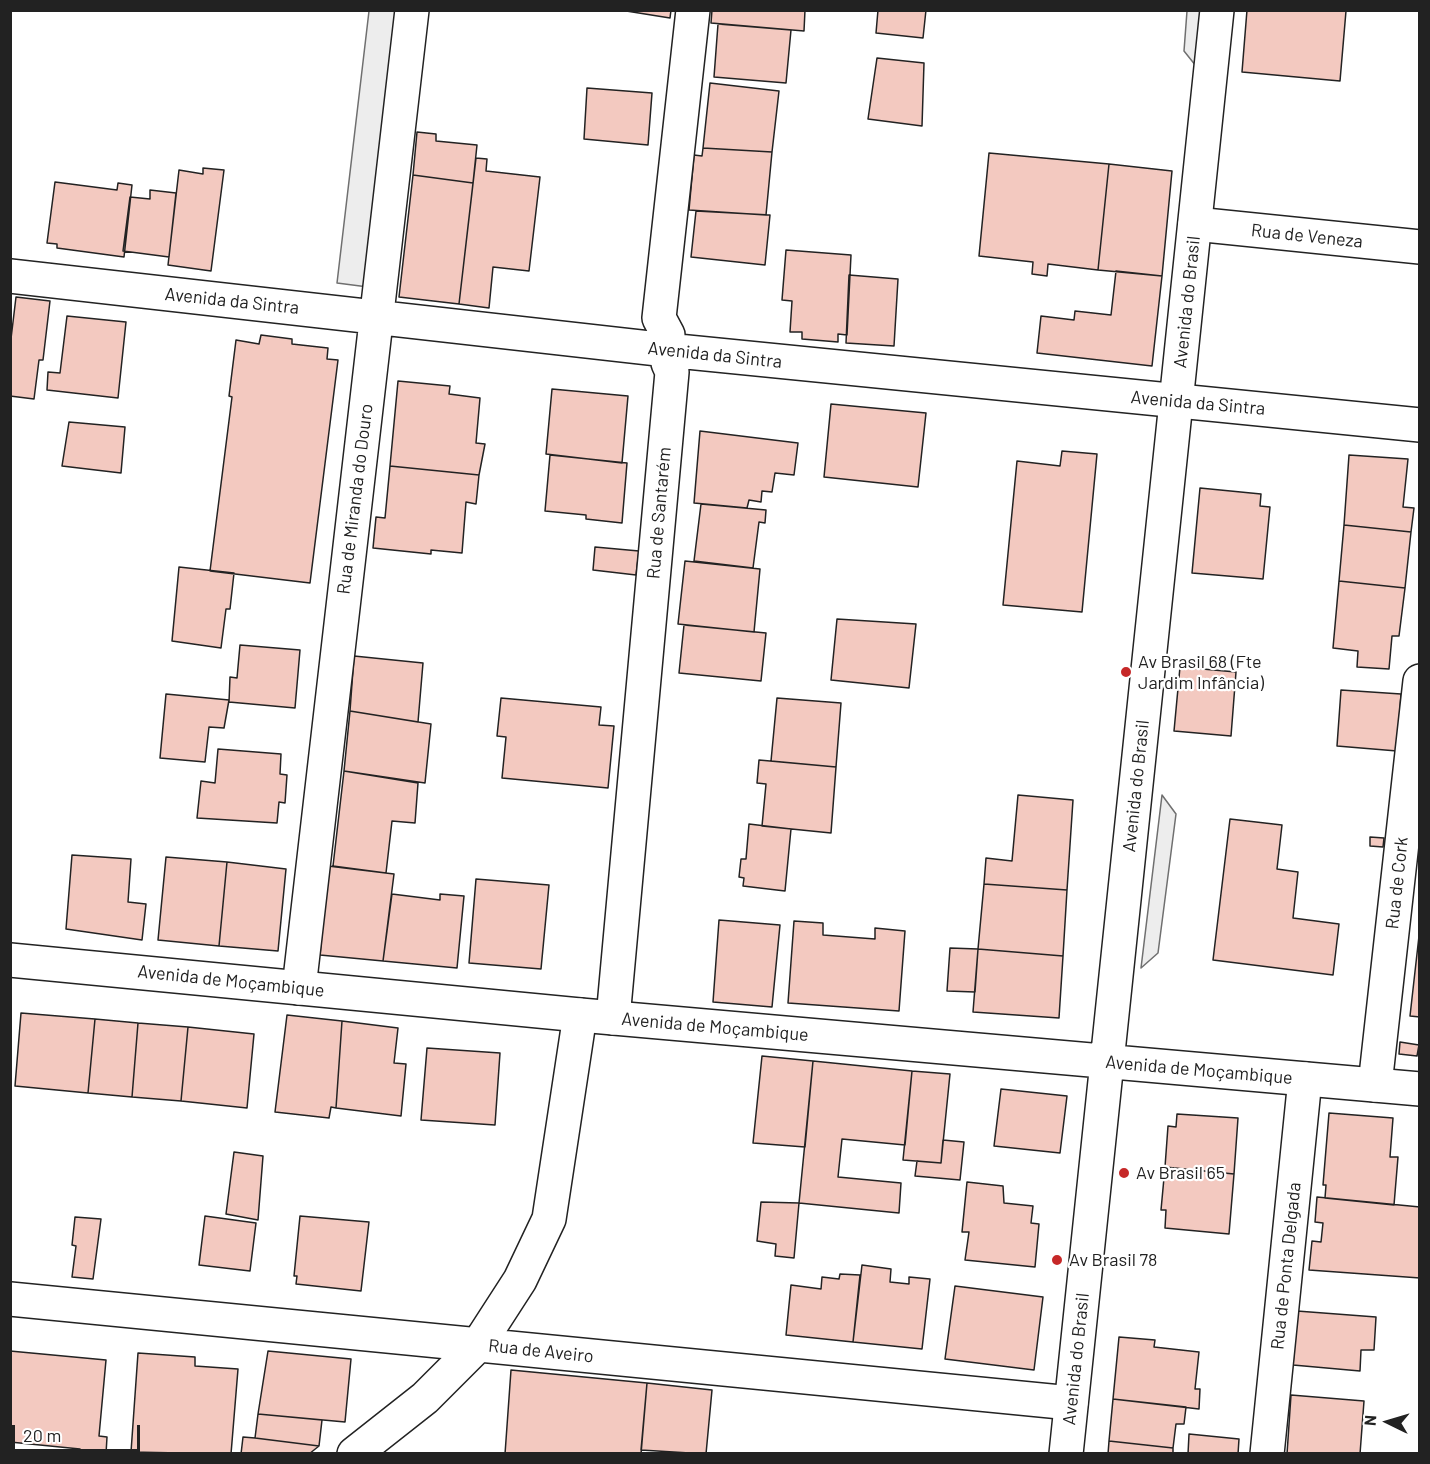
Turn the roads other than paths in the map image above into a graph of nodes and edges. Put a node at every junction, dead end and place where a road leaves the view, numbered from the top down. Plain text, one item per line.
1 (412, 10) edge
2 (693, 10) edge
3 (1217, 10) edge
4 (1195, 224) junction
5 (1419, 247) edge
6 (10, 276) edge
7 (376, 317) junction
8 (667, 350) junction
9 (1177, 399) junction
10 (1419, 425) edge
11 (1419, 681) edge
12 (10, 960) edge
13 (298, 988) junction
14 (580, 1015) junction
15 (613, 1018) junction
16 (1107, 1062) junction
17 (1305, 1079) junction
18 (1375, 1084) junction
19 (1419, 1089) edge
20 (10, 1299) edge
21 (478, 1345) junction
22 (1071, 1404) junction
23 (354, 1454) edge
24 (1066, 1454) edge
25 (1267, 1454) edge

1 - 7 street, Rua de Miranda do Douro
2 - 8 street, Rua de Santarém
3 - 4 street, Avenida do Brasil
4 - 5 street, Rua de Veneza
4 - 9 street, Avenida do Brasil
6 - 7 street, Avenida da Sintra
7 - 8 street, Avenida da Sintra
7 - 13 street, Rua de Miranda do Douro
8 - 9 street, Avenida da Sintra
8 - 15 street, Rua de Santarém
9 - 10 street, Avenida da Sintra
9 - 16 street, Avenida do Brasil
11 - 18 street, Rua de Cork
12 - 13 street, Avenida de Moçambique
13 - 14 street, Avenida de Moçambique
14 - 15 street, Avenida de Moçambique
14 - 21 street
15 - 16 street, Avenida de Moçambique
16 - 17 street, Avenida de Moçambique
16 - 22 street, Avenida do Brasil
17 - 18 street, Avenida de Moçambique
17 - 25 street, Rua de Ponta Delgada
18 - 19 street, Avenida de Moçambique
20 - 21 street, Rua de Aveiro
21 - 22 street, Rua de Aveiro
21 - 23 street
22 - 24 street, Avenida do Brasil

